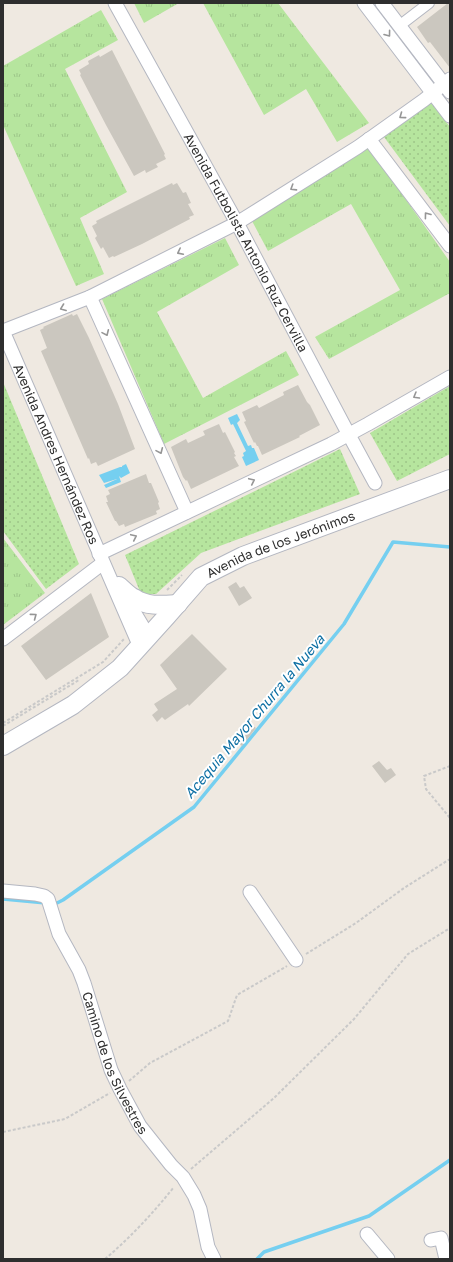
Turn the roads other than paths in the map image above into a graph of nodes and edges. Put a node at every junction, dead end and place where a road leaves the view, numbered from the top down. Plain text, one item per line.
1 (115, 3) edge
2 (364, 3) edge
3 (382, 3) edge
4 (429, 3) edge
5 (399, 26) junction
6 (448, 85) edge
7 (433, 93) junction
8 (450, 116) edge
9 (370, 139) junction
10 (237, 223) junction
11 (450, 246) edge
12 (90, 297) junction
13 (4, 336) edge
14 (450, 377) edge
15 (349, 435) junction
16 (450, 479) edge
17 (376, 482) dead end
18 (187, 512) junction
19 (101, 558) junction
20 (114, 582) junction
21 (178, 604) junction
22 (3, 639) edge
23 (144, 642) junction
24 (112, 674) junction
25 (3, 733) edge
26 (3, 746) edge
27 (3, 891) edge
28 (250, 892) dead end
29 (296, 960) road end
30 (366, 1234) dead end
31 (431, 1240) dead end
32 (214, 1259) edge
33 (388, 1259) edge
34 (446, 1259) edge

1 - 10 street, Avenida Futbolista Antonio Ruz Cervilla
2 -> 7 street
3 - 5 street
4 - 5 street
5 - 6 street
6 - 7 street
7 - 8 street
7 -> 9 street
9 -> 10 street
11 -> 9 street
10 -> 12 street
10 - 15 street, Avenida Futbolista Antonio Ruz Cervilla
12 -> 13 street
12 -> 18 street
13 - 19 street, Avenida Andres Hernández Ros
14 -> 15 street
15 - 17 street, Avenida Futbolista Antonio Ruz Cervilla
18 -> 15 street
16 - 21 main road, Avenida de los Jerónimos
19 -> 18 street
19 - 20 street, Avenida Andres Hernández Ros
22 -> 19 street
20 - 21 main road
20 - 23 street, Avenida Andres Hernández Ros
21 - 23 main road, Avenida de los Jerónimos
23 - 24 main road, Avenida de los Jerónimos
24 - 25 main road
24 - 26 main road, Avenida de los Jerónimos
27 - 32 street, Camino de los Silvestres
28 - 29 street
30 - 33 street
31 - 34 street

